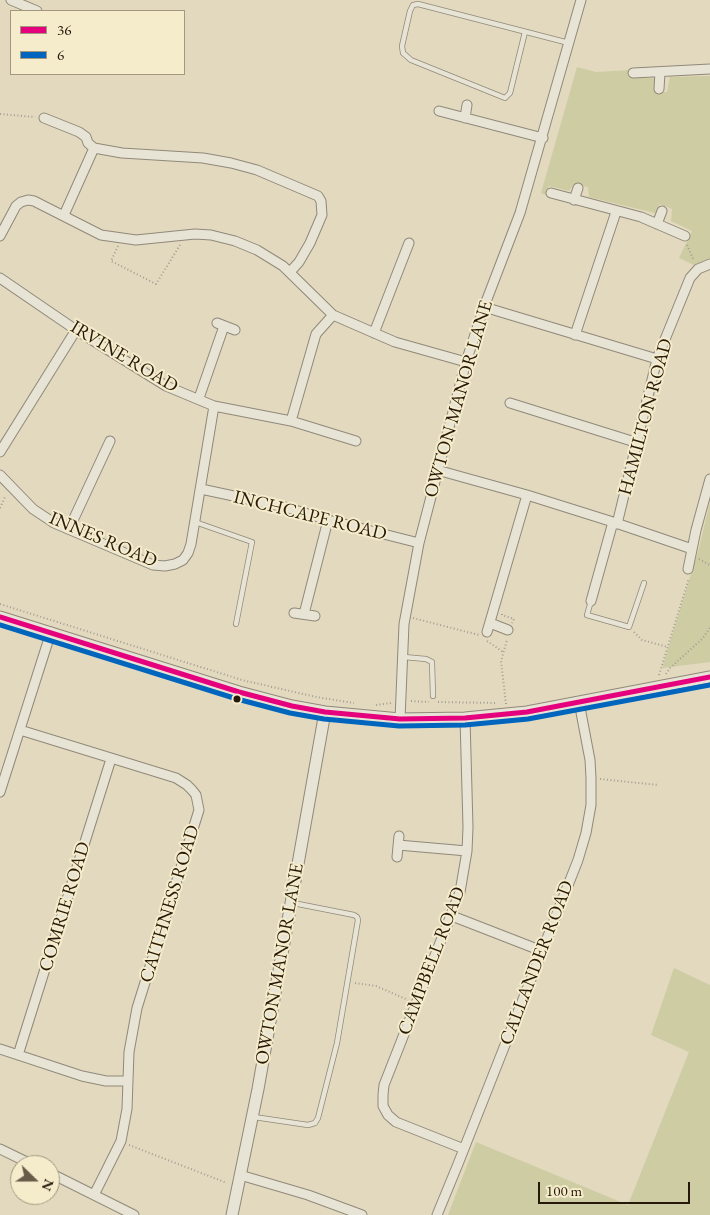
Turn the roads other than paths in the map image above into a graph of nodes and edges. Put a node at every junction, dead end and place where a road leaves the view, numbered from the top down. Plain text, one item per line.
1 (11, 0) edge
2 (581, 0) edge
3 (35, 10) edge
4 (526, 32) junction
5 (569, 43) junction
6 (710, 69) edge
7 (660, 72) junction
8 (633, 73) dead end
9 (659, 89) dead end
10 (467, 105) dead end
11 (438, 111) dead end
12 (44, 118) road end
13 (465, 118) junction
14 (543, 138) junction
15 (94, 148) junction
16 (578, 188) dead end
17 (551, 194) dead end
18 (574, 200) junction
19 (662, 211) dead end
20 (616, 212) junction
21 (64, 215) junction
22 (657, 224) junction
23 (684, 235) road end
24 (0, 236) edge
25 (409, 243) dead end
26 (710, 264) edge
27 (290, 272) junction
28 (0, 278) edge
29 (484, 307) junction
30 (333, 315) junction
31 (76, 330) junction
32 (235, 330) dead end
33 (374, 333) junction
34 (574, 335) junction
35 (657, 360) junction
36 (466, 362) junction
37 (199, 398) junction
38 (510, 403) dead end
39 (214, 406) junction
40 (291, 421) junction
41 (110, 441) dead end
42 (356, 441) dead end
43 (638, 443) junction
44 (0, 452) edge
45 (437, 470) junction
46 (0, 474) edge
47 (710, 479) edge
48 (201, 489) junction
49 (527, 495) junction
50 (328, 520) junction
51 (195, 522) junction
52 (615, 523) junction
53 (69, 529) junction
54 (419, 543) junction
55 (692, 549) junction
56 (688, 569) road end
57 (644, 583) dead end
58 (591, 601) joint
59 (294, 613) dead end
60 (304, 614) junction
61 (0, 616) edge
62 (315, 616) dead end
63 (490, 623) junction
64 (236, 624) dead end
65 (509, 631) road end
66 (51, 632) junction
67 (487, 632) dead end
68 (404, 657) junction
69 (710, 677) edge
70 (433, 696) dead end
71 (579, 702) junction
72 (325, 712) junction
73 (465, 718) junction
74 (400, 719) junction
75 (20, 730) junction
76 (111, 759) junction
77 (0, 792) edge
78 (467, 851) junction
79 (397, 856) dead end
80 (291, 903) junction
81 (452, 916) junction
82 (542, 951) junction
83 (0, 1049) edge
84 (18, 1055) junction
85 (128, 1081) junction
86 (252, 1117) junction
87 (0, 1149) edge
88 (464, 1149) junction
89 (12, 1155) edge
90 (240, 1175) junction
91 (60, 1179) edge
92 (94, 1195) junction
93 (134, 1215) edge
94 (232, 1215) edge
95 (362, 1215) edge
96 (437, 1215) edge

1 - 3 street
2 - 5 street, OWTON MANOR LANE
4 - 4 lane
4 - 5 lane
5 - 14 street, OWTON MANOR LANE
6 - 7 street
7 - 8 street
7 - 9 street
10 - 13 street
11 - 13 street
12 - 15 street
13 - 14 street
14 - 29 street, OWTON MANOR LANE
15 - 21 street
15 - 27 street
16 - 18 street
17 - 18 street
18 - 20 street
19 - 22 street
20 - 22 street
20 - 34 street
21 - 24 street
21 - 27 street
22 - 23 street
25 - 33 street
26 - 35 street, HAMILTON ROAD
27 - 30 street
28 - 31 street, IRVINE ROAD
29 - 34 street
29 - 36 street, OWTON MANOR LANE
30 - 33 street
30 - 40 street
31 - 37 street, IRVINE ROAD
31 - 44 street
32 - 37 street
33 - 36 street
34 - 35 street
35 - 43 street, HAMILTON ROAD
36 - 45 street, OWTON MANOR LANE
37 - 39 street, IRVINE ROAD
38 - 43 street
39 - 40 street, IRVINE ROAD
39 - 48 street, INNES ROAD
40 - 42 street, IRVINE ROAD
41 - 53 street
43 - 52 street, HAMILTON ROAD
45 - 49 street
45 - 54 street, OWTON MANOR LANE
46 - 53 street, INNES ROAD
47 - 55 street
48 - 50 street, INCHCAPE ROAD
48 - 51 street, INNES ROAD
49 - 52 street
49 - 63 street
50 - 54 street, INCHCAPE ROAD
50 - 60 street
51 - 53 street, INNES ROAD
51 - 64 lane
52 - 55 street
52 - 58 street, HAMILTON ROAD
54 - 68 street, OWTON MANOR LANE
55 - 56 street
57 - 58 lane
59 - 60 street
60 - 62 street
61 - 66 street
63 - 65 street
63 - 67 street
66 - 72 street
66 - 75 street
68 - 70 lane
68 - 74 street, OWTON MANOR LANE
69 - 71 street
71 - 73 street
71 - 82 street, CALLANDER ROAD
72 - 74 street
72 - 80 street, OWTON MANOR LANE
73 - 74 street
73 - 78 street, CAMPBELL ROAD
75 - 76 street, CAITHNESS ROAD
75 - 77 street
76 - 84 street, COMRIE ROAD
76 - 85 street, CAITHNESS ROAD
78 - 79 street
78 - 81 street, CAMPBELL ROAD
80 - 86 street, OWTON MANOR LANE
80 - 86 lane
81 - 82 street
81 - 88 street, CAMPBELL ROAD
82 - 88 street, CALLANDER ROAD
83 - 84 street
84 - 85 street
85 - 92 street, CAITHNESS ROAD
86 - 90 street, OWTON MANOR LANE
87 - 89 street
88 - 96 street, CALLANDER ROAD
90 - 94 street, OWTON MANOR LANE
90 - 95 street
91 - 92 street
92 - 93 street

